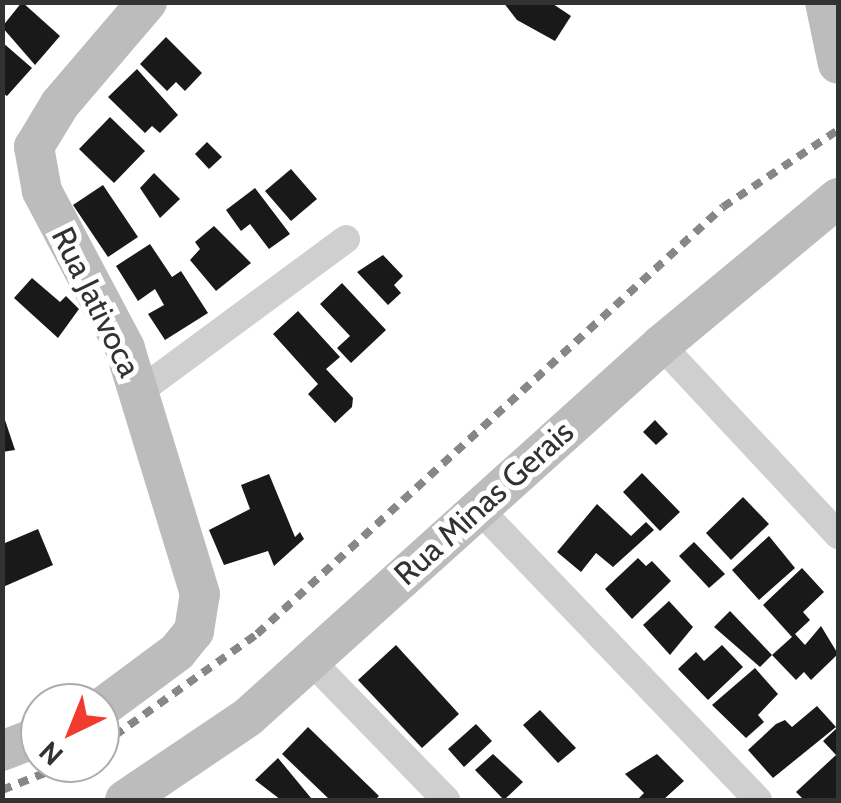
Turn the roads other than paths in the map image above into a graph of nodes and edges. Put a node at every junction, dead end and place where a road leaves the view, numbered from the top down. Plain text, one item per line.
1 (148, 2) edge
2 (825, 2) edge
3 (838, 64) edge
4 (838, 198) edge
5 (346, 239) dead end
6 (661, 345) junction
7 (140, 391) junction
8 (478, 506) junction
9 (838, 534) edge
10 (311, 660) junction
11 (120, 696) edge
12 (169, 790) edge
13 (125, 800) edge
14 (446, 800) edge
15 (758, 800) edge

1 - 7 main road, Rua Jativoca
2 - 3 main road
4 - 6 main road, Rua Minas Gerais
5 - 7 street
6 - 8 main road, Rua Minas Gerais
6 - 9 street
7 - 11 main road, Rua Jativoca
8 - 10 main road, Rua Minas Gerais
8 - 15 street
10 - 12 main road, Rua Minas Gerais
10 - 14 street
12 - 13 main road, Rua Minas Gerais

